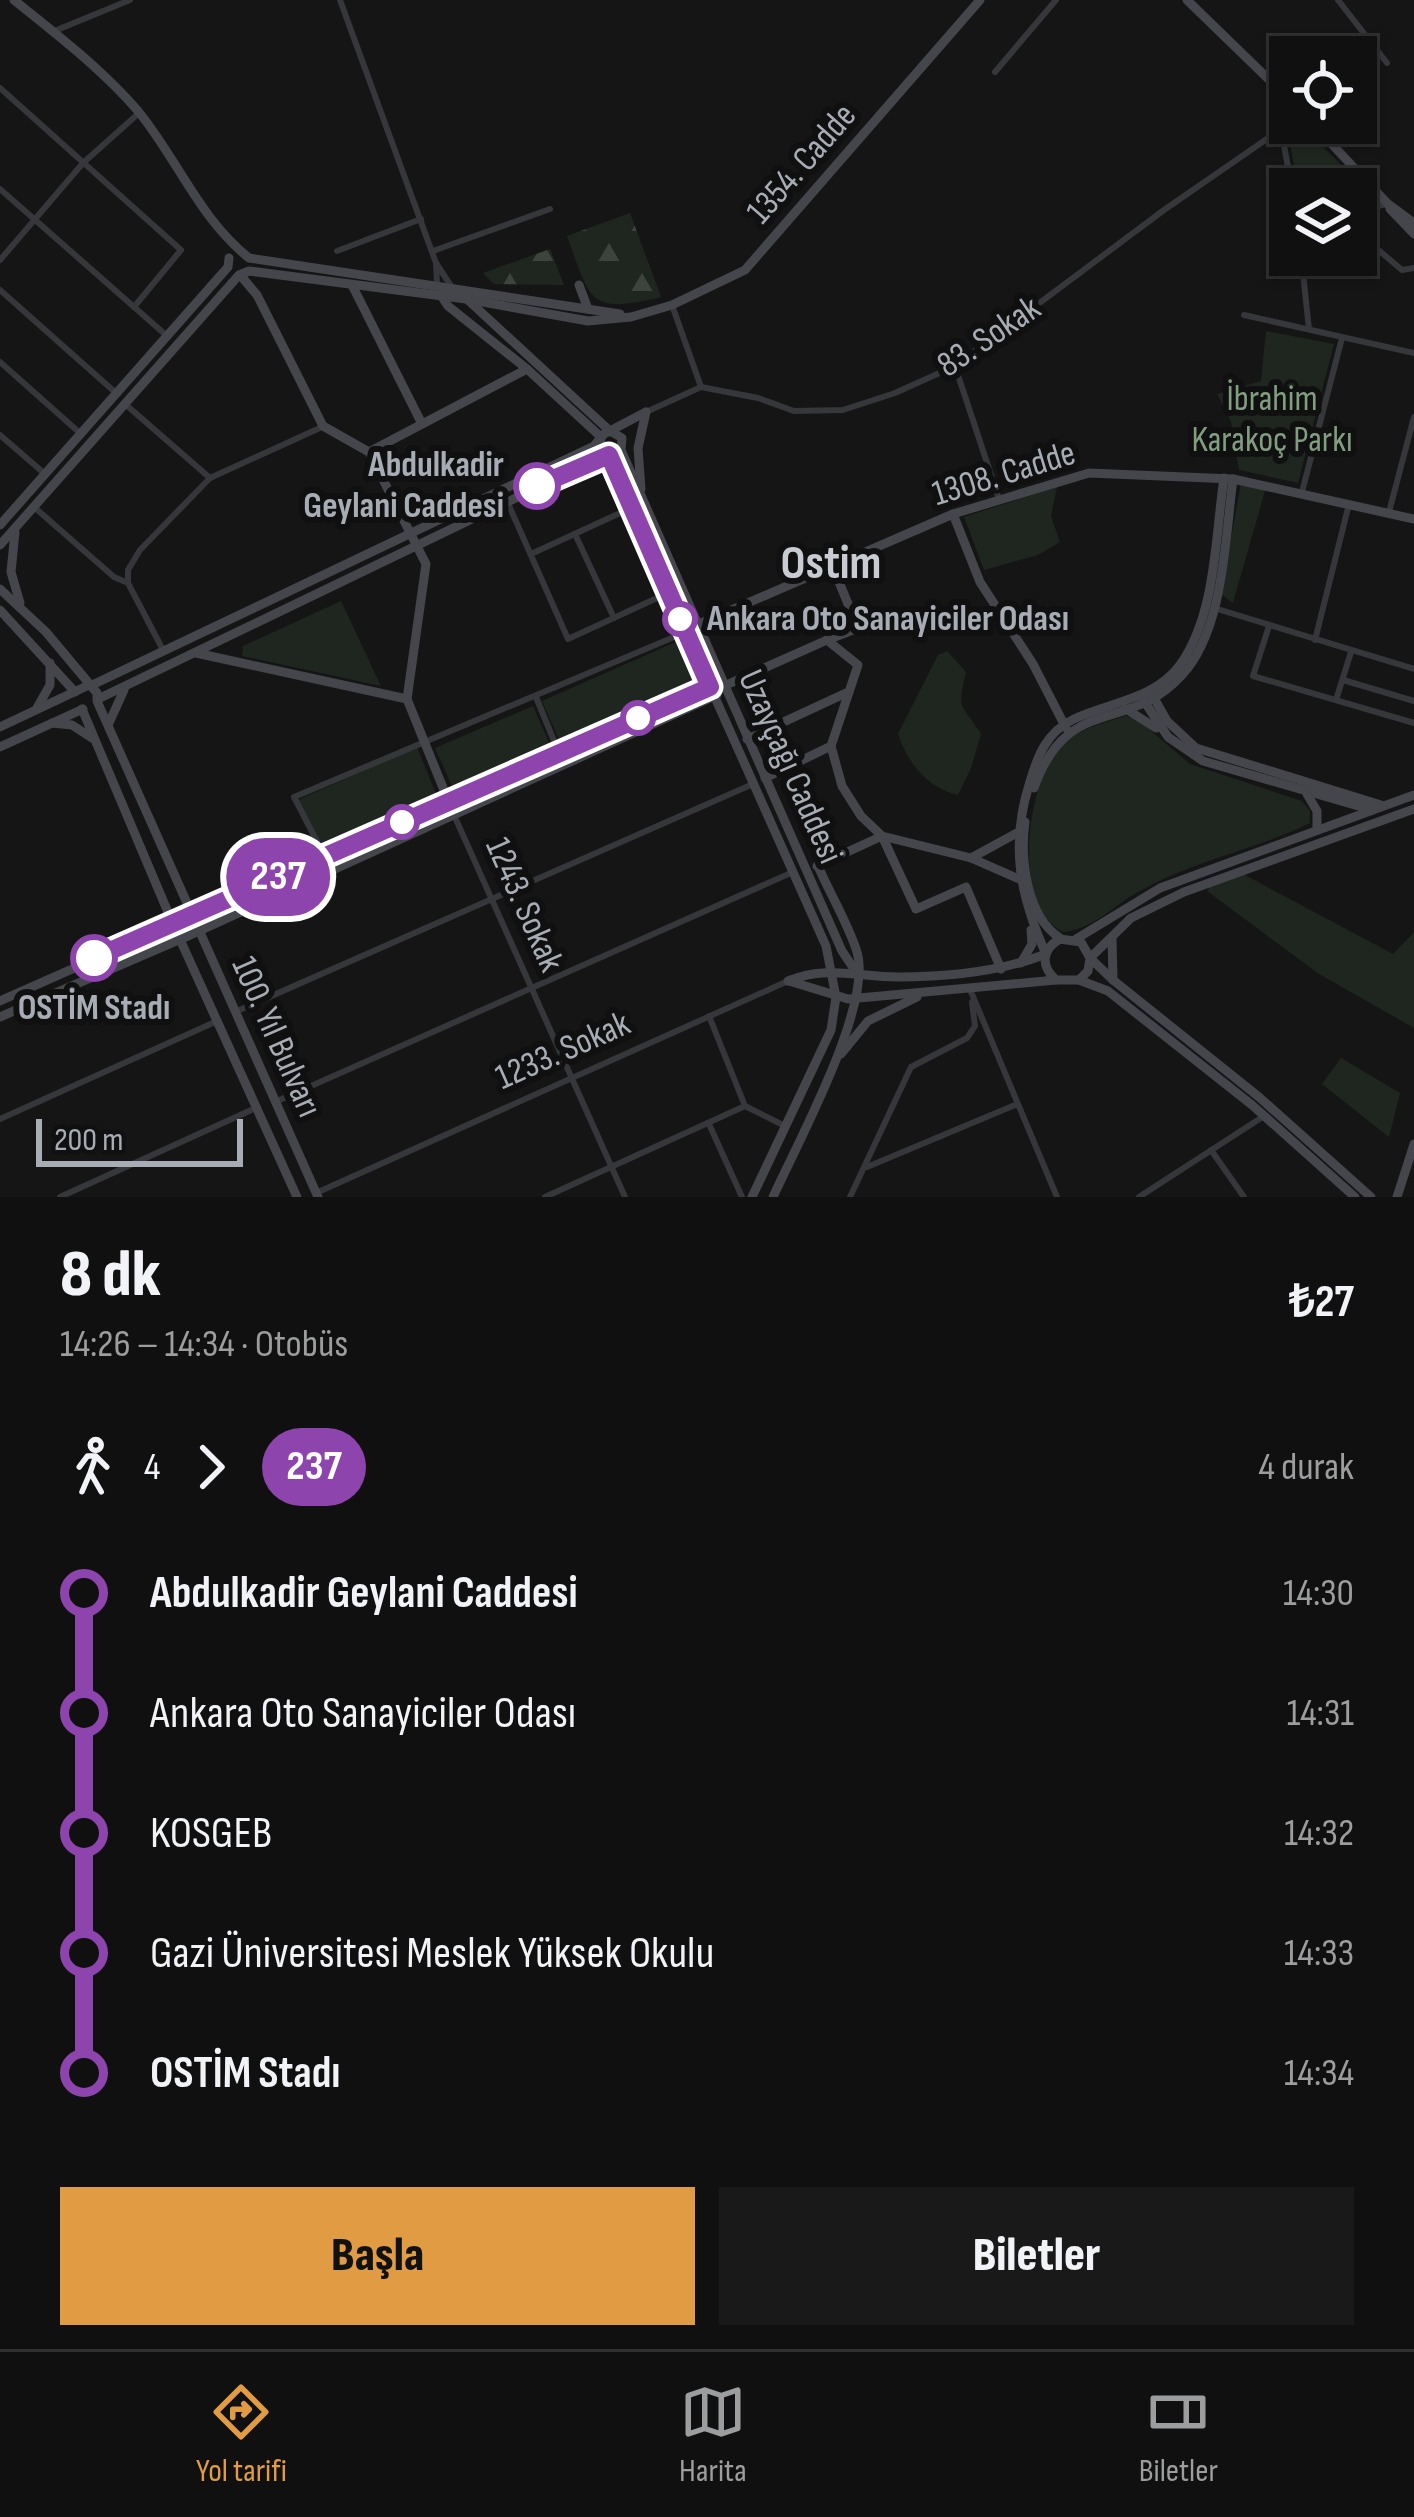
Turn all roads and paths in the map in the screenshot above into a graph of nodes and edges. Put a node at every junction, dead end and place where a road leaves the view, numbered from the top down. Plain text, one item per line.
1 (14, 0) edge
2 (130, 0) edge
3 (340, 0) edge
4 (980, 0) edge
5 (1056, 0) edge
6 (1187, 0) edge
7 (1339, 0) edge
8 (52, 32) junction
9 (1388, 63) dead end
10 (995, 71) dead end
11 (1269, 80) edge
12 (0, 88) edge
13 (139, 113) junction
14 (1269, 137) edge
15 (1332, 144) edge
16 (83, 163) junction
17 (0, 189) edge
18 (1388, 204) junction
19 (1377, 206) edge
20 (550, 209) dead end
21 (34, 219) junction
22 (421, 219) junction
23 (212, 223) junction
24 (1414, 223) edge
25 (1414, 234) edge
26 (1377, 249) edge
27 (337, 250) dead end
28 (433, 250) junction
29 (246, 255) junction
30 (0, 260) edge
31 (228, 262) junction
32 (436, 263) junction
33 (1414, 268) edge
34 (244, 274) junction
35 (1303, 276) edge
36 (352, 285) junction
37 (452, 287) junction
38 (0, 290) edge
39 (439, 291) junction
40 (466, 298) junction
41 (574, 304) junction
42 (672, 305) junction
43 (588, 306) junction
44 (134, 307) junction
45 (507, 307) junction
46 (1244, 315) dead end
47 (631, 317) junction
48 (573, 319) junction
49 (588, 321) junction
50 (500, 327) junction
51 (1309, 329) junction
52 (167, 336) junction
53 (1342, 337) junction
54 (1414, 353) edge
55 (0, 362) edge
56 (955, 366) junction
57 (527, 369) junction
58 (701, 387) junction
59 (116, 394) junction
60 (125, 404) junction
61 (646, 412) junction
62 (1414, 417) edge
63 (422, 424) junction
64 (323, 426) junction
65 (81, 434) junction
66 (0, 435) edge
67 (606, 435) junction
68 (369, 452) junction
69 (615, 452) junction
70 (45, 474) junction
71 (209, 478) junction
72 (1229, 478) junction
73 (1302, 491) junction
74 (999, 499) junction
75 (642, 500) junction
76 (507, 501) junction
77 (1349, 502) junction
78 (34, 507) junction
79 (632, 508) junction
80 (5, 510) edge
81 (1389, 512) junction
82 (953, 514) junction
83 (1414, 519) edge
84 (0, 525) edge
85 (17, 526) junction
86 (411, 534) junction
87 (575, 534) junction
88 (0, 545) edge
89 (419, 546) junction
90 (531, 554) junction
91 (832, 565) junction
92 (128, 583) junction
93 (0, 589) edge
94 (669, 593) junction
95 (22, 608) junction
96 (1214, 608) junction
97 (0, 610) edge
98 (614, 618) junction
99 (697, 625) junction
100 (1269, 626) junction
101 (686, 632) junction
102 (827, 640) junction
103 (1316, 640) junction
104 (1351, 651) junction
105 (164, 653) junction
106 (196, 653) junction
107 (50, 663) junction
108 (171, 665) junction
109 (1414, 669) edge
110 (1343, 680) junction
111 (1175, 682) junction
112 (89, 686) junction
113 (128, 686) junction
114 (724, 686) junction
115 (710, 687) junction
116 (847, 692) junction
117 (75, 693) junction
118 (536, 697) junction
119 (1147, 697) junction
120 (715, 698) junction
121 (407, 699) junction
122 (97, 700) junction
123 (1336, 700) junction
124 (1414, 700) edge
125 (81, 708) junction
126 (1126, 709) junction
127 (33, 712) junction
128 (1167, 721) junction
129 (47, 723) junction
130 (1414, 723) edge
131 (108, 726) junction
132 (0, 727) edge
133 (1066, 728) junction
134 (1168, 737) junction
135 (93, 738) junction
136 (747, 739) junction
137 (422, 741) junction
138 (831, 746) junction
139 (0, 747) edge
140 (559, 753) junction
141 (765, 778) junction
142 (754, 783) junction
143 (1307, 794) junction
144 (1414, 795) edge
145 (449, 802) junction
146 (1377, 808) junction
147 (1401, 813) junction
148 (1414, 813) edge
149 (454, 814) junction
150 (1317, 830) junction
151 (1017, 833) junction
152 (882, 836) junction
153 (325, 856) junction
154 (971, 858) junction
155 (812, 869) junction
156 (793, 872) junction
157 (1019, 879) junction
158 (492, 900) junction
159 (192, 915) junction
160 (1031, 919) junction
161 (173, 924) junction
162 (198, 929) junction
163 (180, 938) junction
164 (1060, 938) junction
165 (1112, 938) junction
166 (1076, 939) junction
167 (1046, 954) junction
168 (1090, 958) junction
169 (1021, 963) junction
170 (1001, 969) junction
171 (833, 971) junction
172 (856, 972) junction
173 (1056, 980) junction
174 (1078, 980) junction
175 (1113, 980) junction
176 (788, 981) junction
177 (969, 987) junction
178 (531, 988) junction
179 (934, 990) junction
180 (836, 997) junction
181 (857, 998) junction
182 (0, 1000) edge
183 (973, 1002) junction
184 (235, 1012) junction
185 (709, 1016) junction
186 (0, 1017) edge
187 (218, 1021) junction
188 (834, 1063) junction
189 (571, 1076) junction
190 (275, 1102) junction
191 (1017, 1104) junction
192 (745, 1106) junction
193 (258, 1107) junction
194 (1264, 1116) junction
195 (0, 1119) edge
196 (708, 1122) junction
197 (783, 1125) junction
198 (1414, 1144) edge
199 (1211, 1150) junction
200 (613, 1166) junction
201 (864, 1168) junction
202 (317, 1195) edge
203 (1054, 1196) edge
204 (60, 1197) edge
205 (297, 1197) edge
206 (545, 1197) edge
207 (625, 1197) edge
208 (742, 1197) edge
209 (752, 1197) edge
210 (773, 1197) edge
211 (850, 1197) edge
212 (1139, 1197) edge
213 (1244, 1197) edge
214 (1354, 1197) edge
215 (1371, 1197) edge
216 (1397, 1197) edge

1 - 8 main road
2 - 8 street
3 - 22 street
4 - 42 main road, 1354. Cadde
5 - 10 street
6 - 11 main road
7 - 9 street
8 - 13 main road
12 - 16 street
13 - 16 street
13 - 23 main road
14 - 56 street, 83. Sokak
15 - 18 main road
16 - 21 street
16 - 44 street
17 - 21 street
18 - 19 street
18 - 24 main road
18 - 25 main road
20 - 28 street
21 - 30 street
21 - 44 street
22 - 27 street
22 - 28 street
23 - 29 main road
23 - 31 main road
26 - 33 street
28 - 32 street
29 - 31 main road
29 - 34 main road
29 - 39 main road, 1354. Cadde
31 - 34 main road
31 - 52 main road
32 - 37 street
32 - 39 street
34 - 36 main road, 1354. Cadde
34 - 60 main road
34 - 64 main road
35 - 51 street
36 - 39 main road, 1354. Cadde
36 - 63 main road
37 - 39 main road, 1354. Cadde
37 - 40 main road
37 - 41 main road, 1354. Cadde
38 - 59 street
39 - 40 main road, 1354. Cadde
39 - 57 main road
40 - 45 main road, 1354. Cadde
40 - 50 main road
41 - 43 main road, 1354. Cadde
41 - 43 main road
41 - 48 main road
42 - 47 main road, 1354. Cadde
42 - 58 street
43 - 47 main road, 1354. Cadde
43 - 49 main road
44 - 52 street
45 - 48 main road, 1354. Cadde
45 - 50 main road
46 - 51 street
47 - 49 main road, 1354. Cadde
48 - 49 main road, 1354. Cadde
50 - 67 main road
51 - 53 street
52 - 59 main road
53 - 54 street
53 - 73 street
55 - 65 street
56 - 58 street, 83. Sokak
56 - 74 street
57 - 63 main road
57 - 67 main road
58 - 61 street
59 - 65 main road
60 - 71 street
60 - 78 main road
61 - 67 main road
61 - 69 main road
61 - 75 main road
62 - 81 street
63 - 68 main road
64 - 68 main road
64 - 71 street
65 - 70 main road
66 - 70 street
67 - 69 main road
67 - 69 main road
67 - 86 main road
68 - 86 main road
69 - 75 main road, Uzayçağı Caddesi
69 - 76 main road
69 - 79 main road, Uzayçağı Caddesi
70 - 80 main road
71 - 92 street
72 - 73 main road, 1308. Cadde
72 - 74 main road, 1308. Cadde
72 - 96 main road
72 - 119 main road
73 - 77 main road, 1308. Cadde
74 - 82 main road, 1308. Cadde
75 - 99 main road, Uzayçağı Caddesi
76 - 89 main road
76 - 90 street
77 - 81 main road, 1308. Cadde
77 - 103 street
78 - 85 main road
78 - 92 street
79 - 87 street
79 - 94 main road, Uzayçağı Caddesi
80 - 84 main road
81 - 83 main road, 1308. Cadde
82 - 91 main road, 1308. Cadde
82 - 133 main road
85 - 88 main road
85 - 95 main road
86 - 89 main road
86 - 105 main road
87 - 90 street
87 - 98 street
89 - 106 main road
89 - 121 main road
90 - 98 street
91 - 99 main road, 1308. Cadde
91 - 102 main road
92 - 105 street
93 - 95 main road, 100. Yıl Bulvarı
94 - 98 street
94 - 101 main road, Uzayçağı Caddesi
95 - 112 main road, 100. Yıl Bulvarı
96 - 100 street
96 - 111 main road
97 - 107 main road, 100. Yıl Bulvarı
99 - 114 main road, Uzayçağı Caddesi
100 - 103 street
100 - 123 street
101 - 115 main road, Uzayçağı Caddesi
101 - 118 street
102 - 114 main road
102 - 116 main road
103 - 104 street
104 - 109 street
104 - 110 street
105 - 108 main road
105 - 112 main road
106 - 108 main road
106 - 121 main road
107 - 117 main road, 100. Yıl Bulvarı
107 - 127 main road
108 - 113 main road
110 - 123 street
110 - 124 street
111 - 119 main road
111 - 128 main road
112 - 117 main road
112 - 122 main road, 100. Yıl Bulvarı
113 - 122 main road
113 - 131 main road
114 - 115 main road
114 - 120 main road
114 - 136 main road, Uzayçağı Caddesi
115 - 120 main road, Uzayçağı Caddesi
115 - 140 main road
116 - 136 main road
116 - 138 main road
117 - 125 main road, 100. Yıl Bulvarı
117 - 127 main road
118 - 137 street
118 - 140 street
119 - 126 main road
119 - 128 main road
119 - 133 main road
119 - 134 main road
120 - 142 main road, Uzayçağı Caddesi
120 - 149 main road
121 - 137 main road, 1243. Sokak
122 - 125 main road
122 - 131 main road, 100. Yıl Bulvarı
123 - 130 street
125 - 129 main road
125 - 135 main road, 100. Yıl Bulvarı
126 - 133 main road
126 - 134 main road
127 - 132 main road
128 - 146 main road
129 - 135 main road
129 - 139 main road
131 - 159 main road, 100. Yıl Bulvarı
133 - 151 main road
133 - 164 main road
134 - 143 main road
135 - 161 main road, 100. Yıl Bulvarı
136 - 141 main road, Uzayçağı Caddesi
137 - 145 main road, 1243. Sokak
137 - 153 street
138 - 141 main road
138 - 152 main road
140 - 145 main road
141 - 155 main road, Uzayçağı Caddesi
142 - 156 main road, Uzayçağı Caddesi
142 - 158 street
143 - 146 main road
143 - 150 main road
144 - 146 main road
145 - 149 main road, 1243. Sokak
145 - 153 main road
146 - 147 main road
146 - 150 main road
147 - 148 main road
147 - 165 main road
149 - 158 street, 1243. Sokak
149 - 162 main road
150 - 166 main road
151 - 154 main road
151 - 157 main road
152 - 154 main road
152 - 155 main road
152 - 170 main road
153 - 159 main road
154 - 157 main road
155 - 172 main road, Uzayçağı Caddesi
156 - 171 main road, Uzayçağı Caddesi
156 - 178 street
157 - 160 main road
158 - 178 street, 1243. Sokak
158 - 184 street
159 - 161 main road
159 - 162 main road, 100. Yıl Bulvarı
160 - 167 main road
160 - 169 main road
161 - 163 main road, 100. Yıl Bulvarı
161 - 182 main road
162 - 163 main road
162 - 184 main road, 100. Yıl Bulvarı
163 - 186 main road
163 - 187 main road, 100. Yıl Bulvarı
164 - 166 main road
164 - 167 main road
165 - 168 main road
165 - 175 main road
166 - 168 main road
167 - 169 main road
167 - 173 main road
168 - 174 main road
168 - 175 main road
169 - 170 main road
170 - 172 main road
171 - 172 main road
171 - 176 main road
171 - 180 main road, Uzayçağı Caddesi
172 - 181 main road
173 - 174 main road
173 - 177 main road
174 - 194 main road
175 - 215 main road
176 - 180 main road
176 - 185 street, 1233. Sokak
177 - 179 main road
177 - 183 street
178 - 189 street, 1243. Sokak
178 - 190 street
179 - 181 main road
179 - 188 main road
180 - 181 main road
180 - 197 main road
181 - 188 main road
183 - 191 street
183 - 201 street
184 - 190 main road, 100. Yıl Bulvarı
185 - 189 street, 1233. Sokak
185 - 192 street
187 - 193 main road, 100. Yıl Bulvarı
187 - 195 street
188 - 210 main road
189 - 200 street, 1243. Sokak
189 - 202 street, 1233. Sokak
190 - 202 main road, 100. Yıl Bulvarı
191 - 201 street
191 - 203 street
192 - 196 street
192 - 197 street
193 - 204 street
193 - 205 main road, 100. Yıl Bulvarı
194 - 199 street
194 - 214 main road
196 - 200 street
196 - 208 street
197 - 209 main road
198 - 216 main road
199 - 212 street
199 - 213 street
200 - 206 street
200 - 207 street, 1243. Sokak
201 - 211 street

